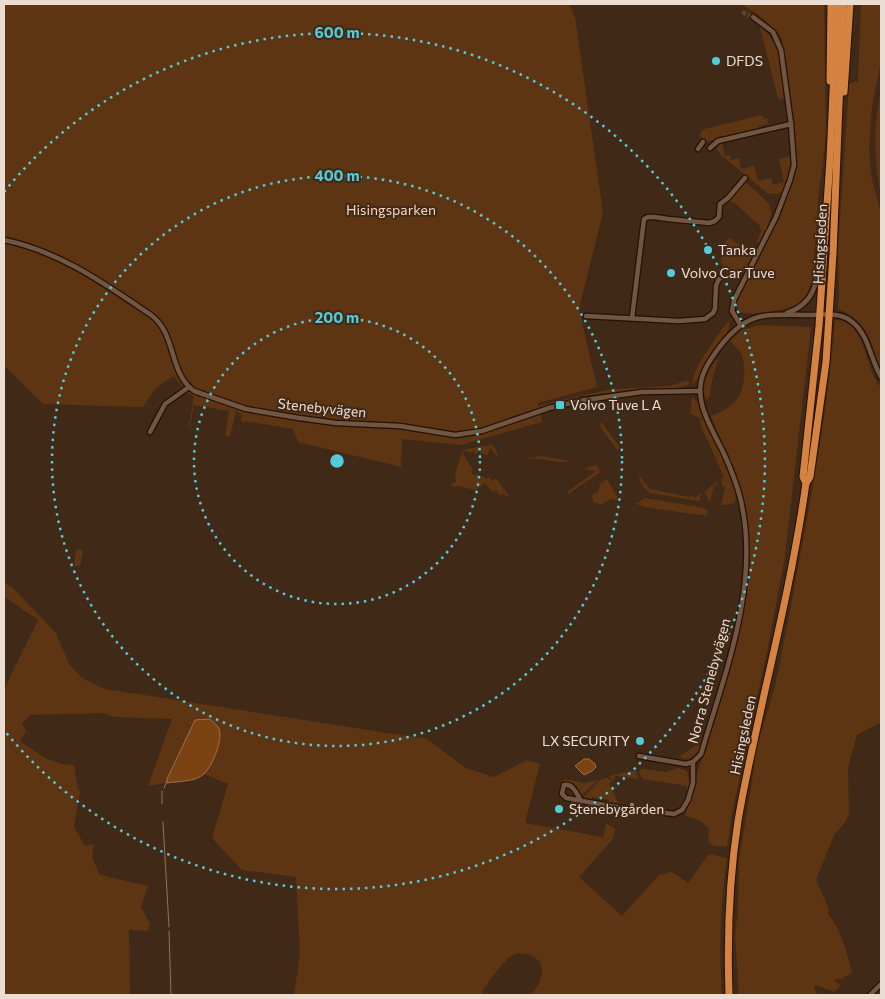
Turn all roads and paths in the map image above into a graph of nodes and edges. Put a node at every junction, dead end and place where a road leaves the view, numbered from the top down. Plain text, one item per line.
1 (831, 4) edge
2 (837, 4) edge
3 (843, 4) edge
4 (850, 4) edge
5 (753, 17) tunnel mouth
6 (791, 124) junction
7 (703, 142) dead end
8 (710, 148) dead end
9 (698, 149) dead end
10 (833, 159) junction
11 (745, 178) dead end
12 (4, 240) edge
13 (824, 245) junction
14 (721, 277) dead end
15 (784, 315) junction
16 (820, 315) junction
17 (828, 315) junction
18 (586, 316) dead end
19 (632, 318) junction
20 (740, 324) junction
21 (881, 377) edge
22 (190, 387) junction
23 (700, 391) junction
24 (150, 432) dead end
25 (806, 483) junction
26 (639, 756) dead end
27 (693, 762) junction
28 (581, 801) junction
29 (881, 984) edge
30 (729, 995) edge
31 (870, 995) edge

1 - 10 highway
2 - 10 highway, Hisingsleden
3 - 10 highway, Hisingsleden
4 - 10 highway
5 - 6 street
6 - 8 street
6 - 20 street
7 - 9 street
10 - 13 highway, Hisingsleden
10 - 17 highway, Hisingsleden
11 - 19 street
12 - 22 street
13 - 15 street
13 - 16 highway, Hisingsleden
14 - 19 street
15 - 16 street, Norra Stenebyvägen
15 - 20 street, Norra Stenebyvägen
16 - 17 street, Norra Stenebyvägen
16 - 25 highway, Hisingsleden
17 - 21 street, Norra Stenebyvägen
17 - 25 highway, Hisingsleden
18 - 19 street
20 - 23 street, Norra Stenebyvägen
22 - 23 street, Stenebyvägen
22 - 24 street
23 - 27 street, Norra Stenebyvägen
25 - 30 highway, Hisingsleden
26 - 27 street, Norra Stenebyvägen
27 - 28 street, Norra Stenebyvägen
28 - 28 street, Norra Stenebyvägen
29 - 31 street

